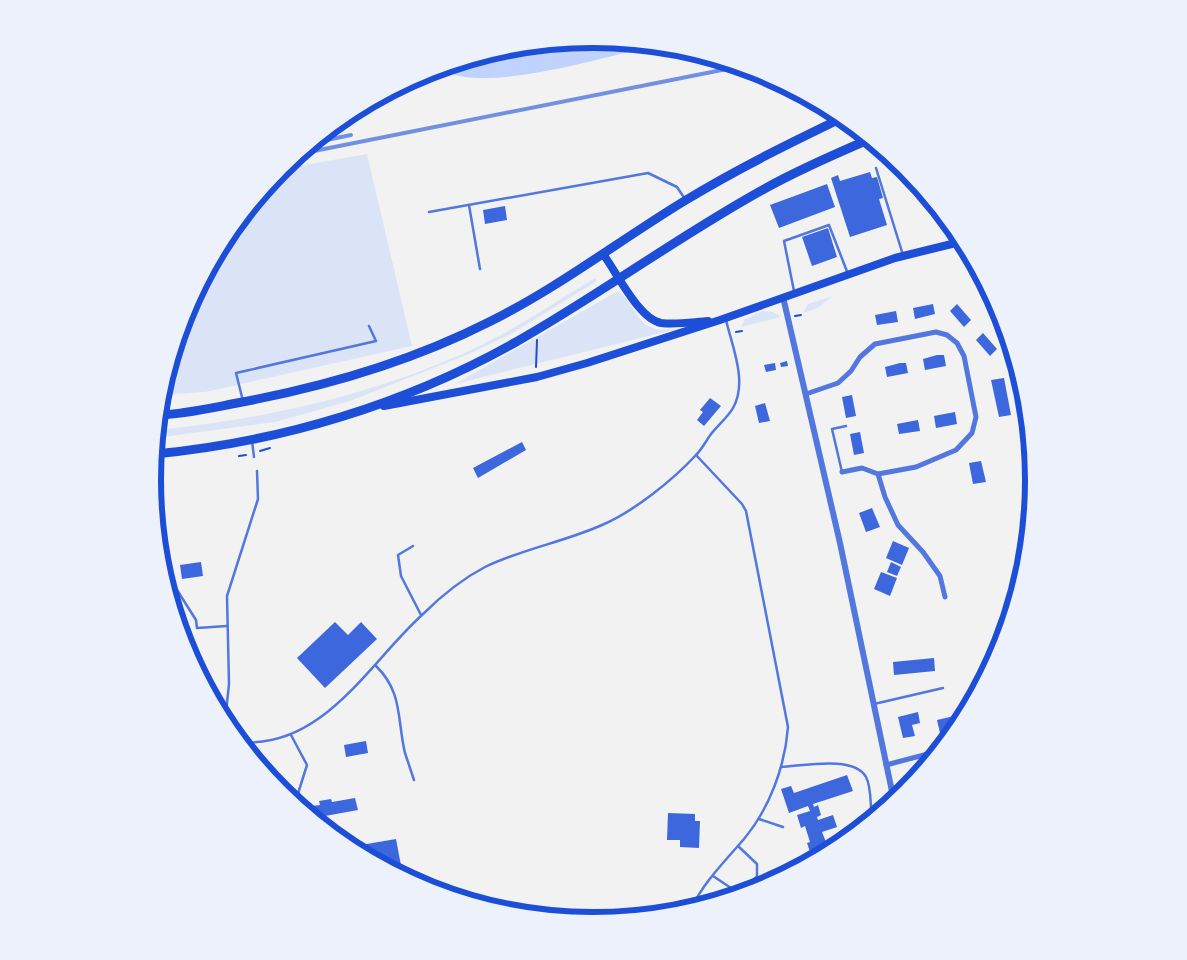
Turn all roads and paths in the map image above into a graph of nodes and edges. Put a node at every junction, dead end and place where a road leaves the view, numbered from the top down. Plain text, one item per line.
1 (835, 121) edge
2 (863, 142) edge
3 (876, 168) dead end
4 (685, 200) junction
5 (469, 205) junction
6 (429, 212) dead end
7 (955, 243) edge
8 (603, 254) junction
9 (904, 256) junction
10 (480, 269) dead end
11 (848, 274) junction
12 (620, 277) junction
13 (794, 293) junction
14 (783, 297) junction
15 (722, 319) junction
16 (369, 326) dead end
17 (534, 331) junction
18 (537, 376) junction
19 (806, 394) junction
20 (243, 402) junction
21 (377, 407) junction
22 (166, 414) edge
23 (846, 426) dead end
24 (252, 440) junction
25 (162, 453) edge
26 (696, 455) junction
27 (254, 457) dead end
28 (257, 471) dead end
29 (842, 472) joint
30 (878, 474) junction
31 (412, 546) dead end
32 (167, 549) edge
33 (170, 567) edge
34 (174, 586) edge
35 (945, 597) dead end
36 (421, 615) junction
37 (227, 626) junction
38 (376, 666) junction
39 (943, 688) dead end
40 (872, 705) junction
41 (226, 708) edge
42 (292, 735) junction
43 (249, 741) edge
44 (928, 754) edge
45 (886, 765) junction
46 (781, 767) junction
47 (414, 780) dead end
48 (892, 793) edge
49 (298, 795) edge
50 (871, 811) edge
51 (759, 819) junction
52 (784, 827) dead end
53 (738, 846) junction
54 (713, 876) junction
55 (750, 883) edge
56 (734, 890) edge
57 (696, 900) edge

1 - 4 highway
2 - 12 highway
3 - 9 lane
4 - 5 lane
4 - 8 highway
5 - 6 lane
5 - 10 lane
7 - 9 main road
8 - 12 main road
8 - 20 highway
9 - 11 main road
11 - 13 main road
11 - 13 lane
12 - 15 main road
12 - 17 highway
13 - 14 main road
14 - 15 main road
14 - 19 street
15 - 18 main road
15 - 26 lane
16 - 20 lane
17 - 18 path
17 - 21 highway
18 - 21 main road
19 - 30 street
19 - 40 street
20 - 22 highway
21 - 24 highway
23 - 29 lane
24 - 25 highway
24 - 27 lane
26 - 36 lane
26 - 46 lane
28 - 37 lane
29 - 30 street
30 - 35 street
31 - 36 lane
32 - 33 lane
34 - 37 lane
36 - 38 lane
37 - 41 lane
38 - 42 lane
38 - 47 lane
39 - 40 lane
40 - 45 street
42 - 43 lane
42 - 49 lane
44 - 45 street
45 - 48 street
46 - 50 lane
46 - 51 lane
51 - 52 lane
51 - 53 lane
53 - 54 lane
53 - 55 lane
54 - 56 lane
54 - 57 lane

